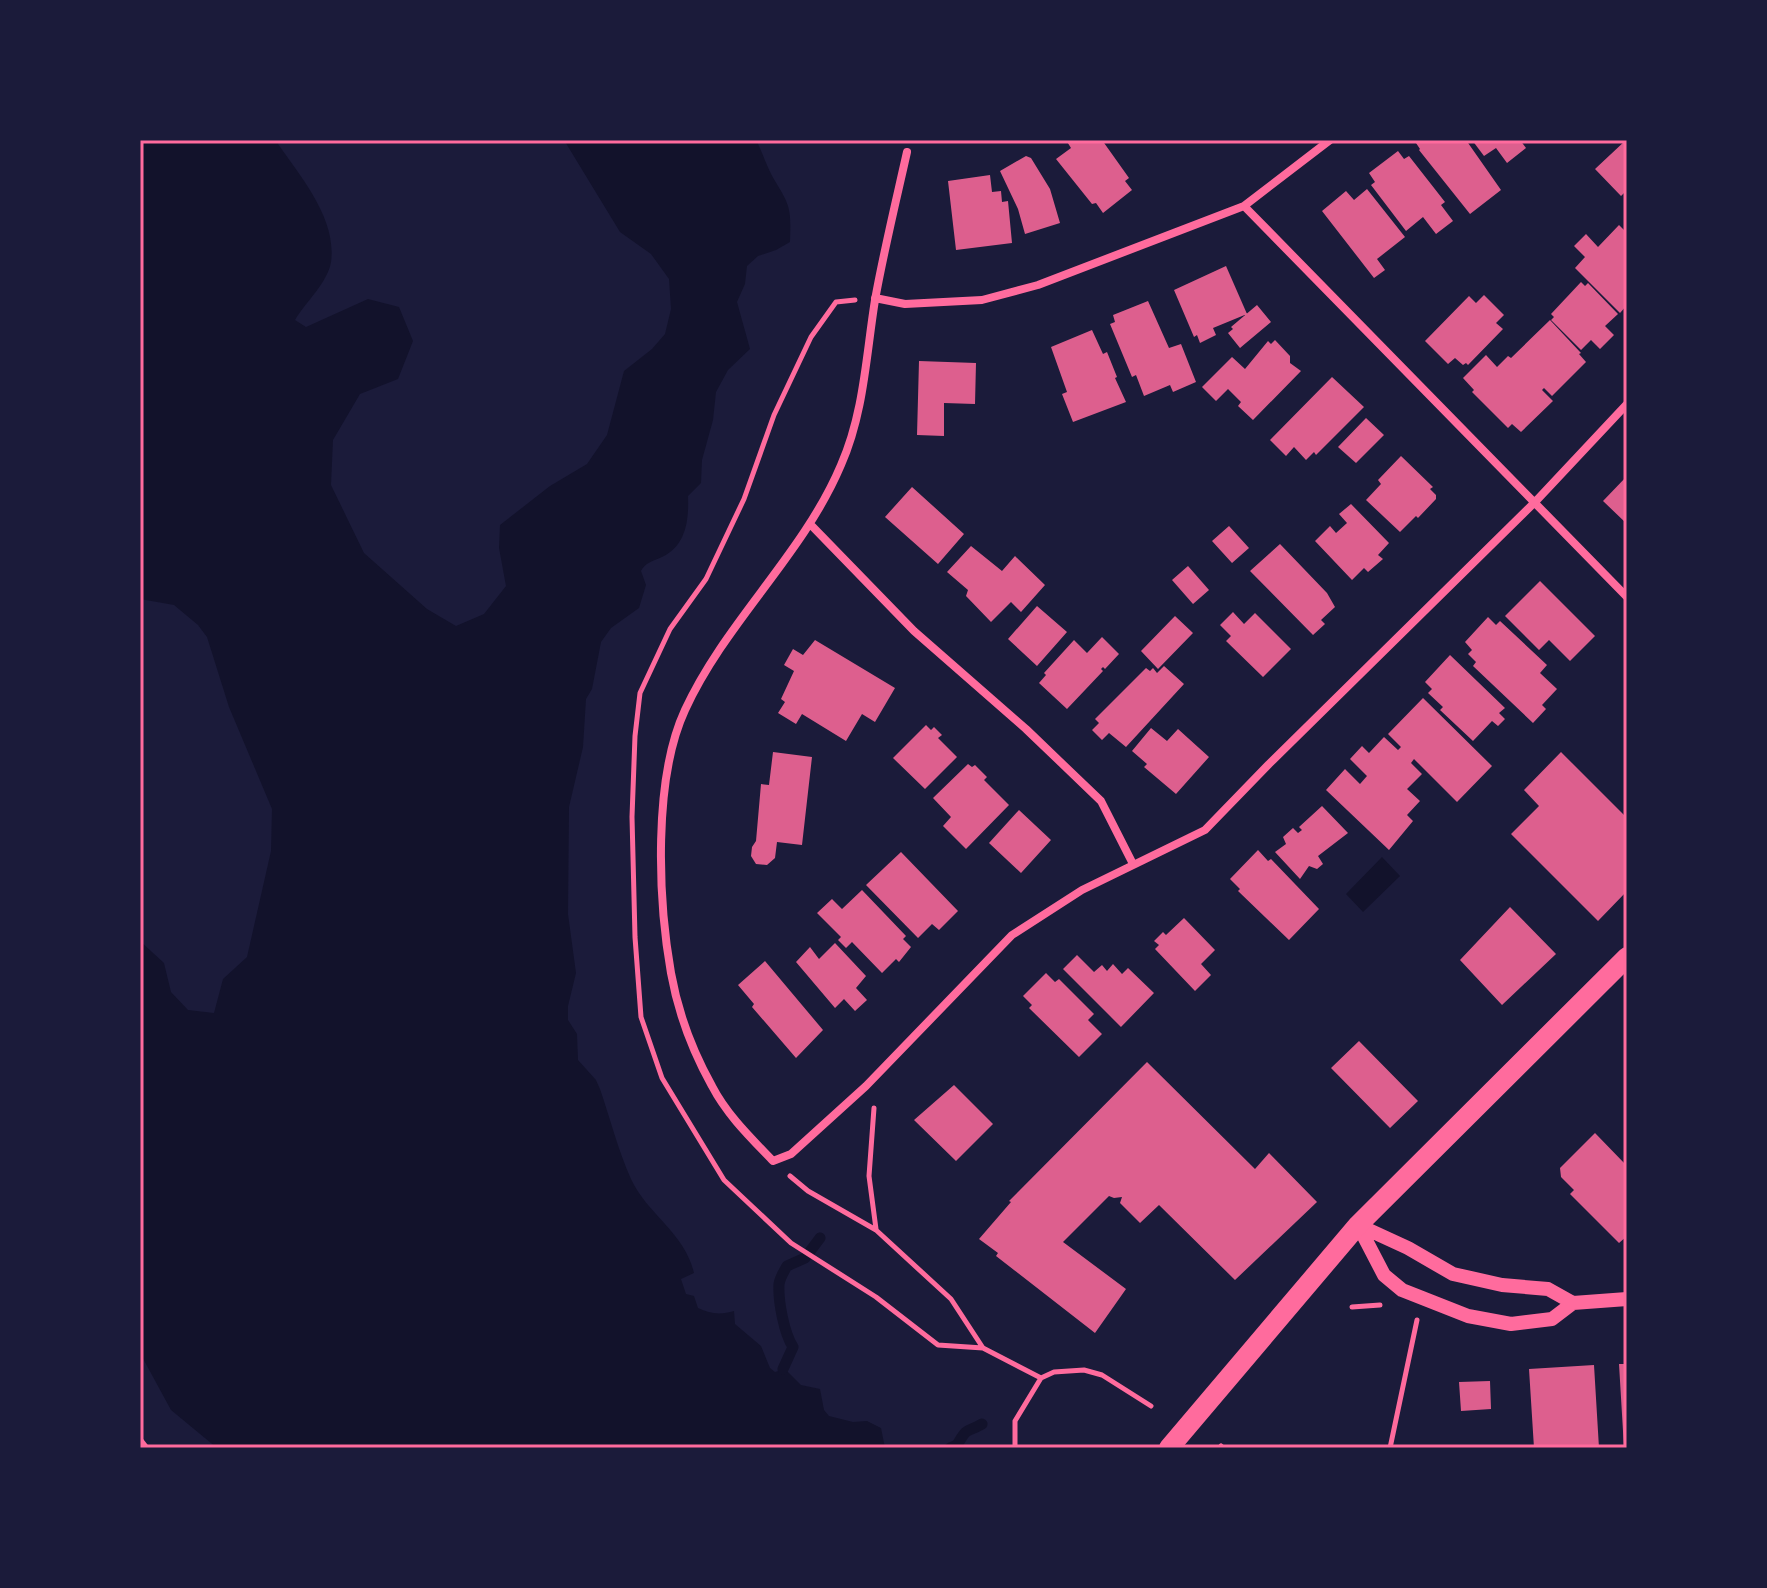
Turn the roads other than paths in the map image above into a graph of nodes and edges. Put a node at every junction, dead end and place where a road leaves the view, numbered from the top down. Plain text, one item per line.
1 (1330, 140) edge
2 (907, 152) dead end
3 (1244, 206) junction
4 (875, 298) junction
5 (1627, 404) edge
6 (1536, 501) junction
7 (811, 525) junction
8 (1627, 597) edge
9 (1133, 864) junction
10 (1627, 957) edge
11 (1358, 1225) junction
12 (1627, 1299) edge
13 (1573, 1303) junction
14 (1169, 1448) edge

1 - 3 street
2 - 4 street
3 - 4 street
3 - 6 street
4 - 7 street
5 - 6 street
6 - 8 street
6 - 9 street
7 - 9 street
7 - 9 street
10 - 11 main road
11 - 13 street
11 - 13 street
11 - 14 main road
12 - 13 street

